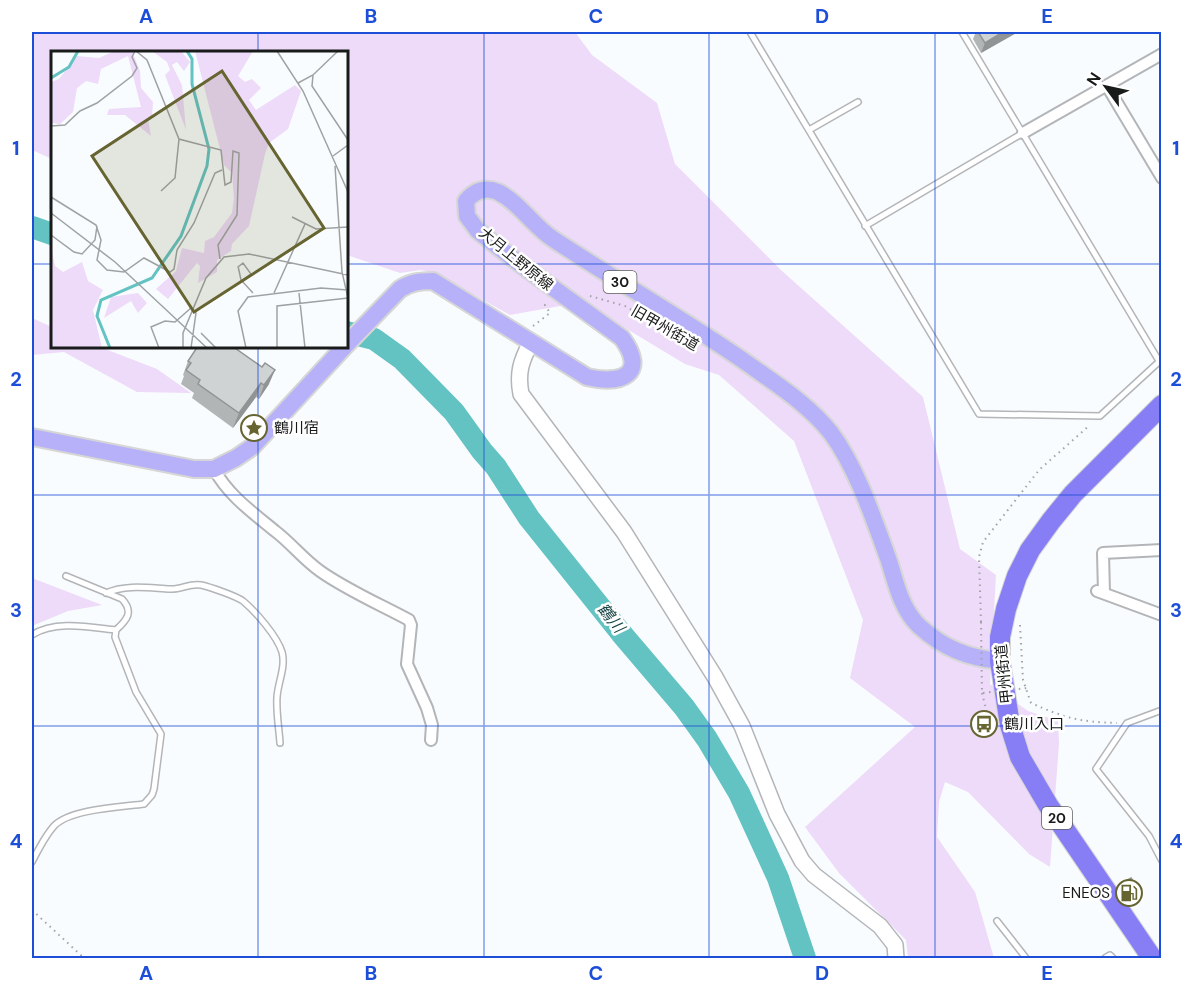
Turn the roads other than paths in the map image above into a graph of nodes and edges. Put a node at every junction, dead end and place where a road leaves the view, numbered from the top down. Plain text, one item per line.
1 (750, 32) edge
2 (962, 32) edge
3 (1161, 54) edge
4 (1107, 86) junction
5 (858, 102) dead end
6 (809, 130) junction
7 (1023, 133) junction
8 (1161, 178) edge
9 (866, 226) junction
10 (526, 339) junction
11 (348, 344) edge
12 (344, 348) edge
13 (1160, 360) edge
14 (1161, 405) edge
15 (32, 437) edge
16 (214, 468) junction
17 (1161, 550) edge
18 (66, 576) dead end
19 (106, 592) junction
20 (1161, 615) edge
21 (116, 630) junction
22 (32, 635) edge
23 (1000, 661) junction
24 (1161, 710) edge
25 (432, 740) dead end
26 (280, 742) dead end
27 (1161, 861) edge
28 (32, 862) edge
29 (997, 921) dead end
30 (896, 958) edge
31 (1026, 958) edge
32 (1105, 958) edge
33 (1113, 958) edge
34 (1152, 958) edge

1 - 6 lane
2 - 7 lane
3 - 4 street
4 - 7 street
4 - 8 street
5 - 6 lane
6 - 9 lane
7 - 9 lane
7 - 13 lane
9 - 13 lane
10 - 11 main road, 大月上野原線 / 30
10 - 23 main road, 大月上野原線 / 30
10 - 30 street
12 - 16 main road, 大月上野原線 / 30
14 - 23 highway, 甲州街道 / 20
15 - 16 main road, 大月上野原線 / 30
16 - 25 street
17 - 20 street
18 - 19 lane
19 - 21 lane
19 - 26 lane
21 - 22 lane
21 - 28 lane
23 - 34 highway, 甲州街道 / 20
24 - 27 lane
29 - 31 lane
32 - 33 lane

